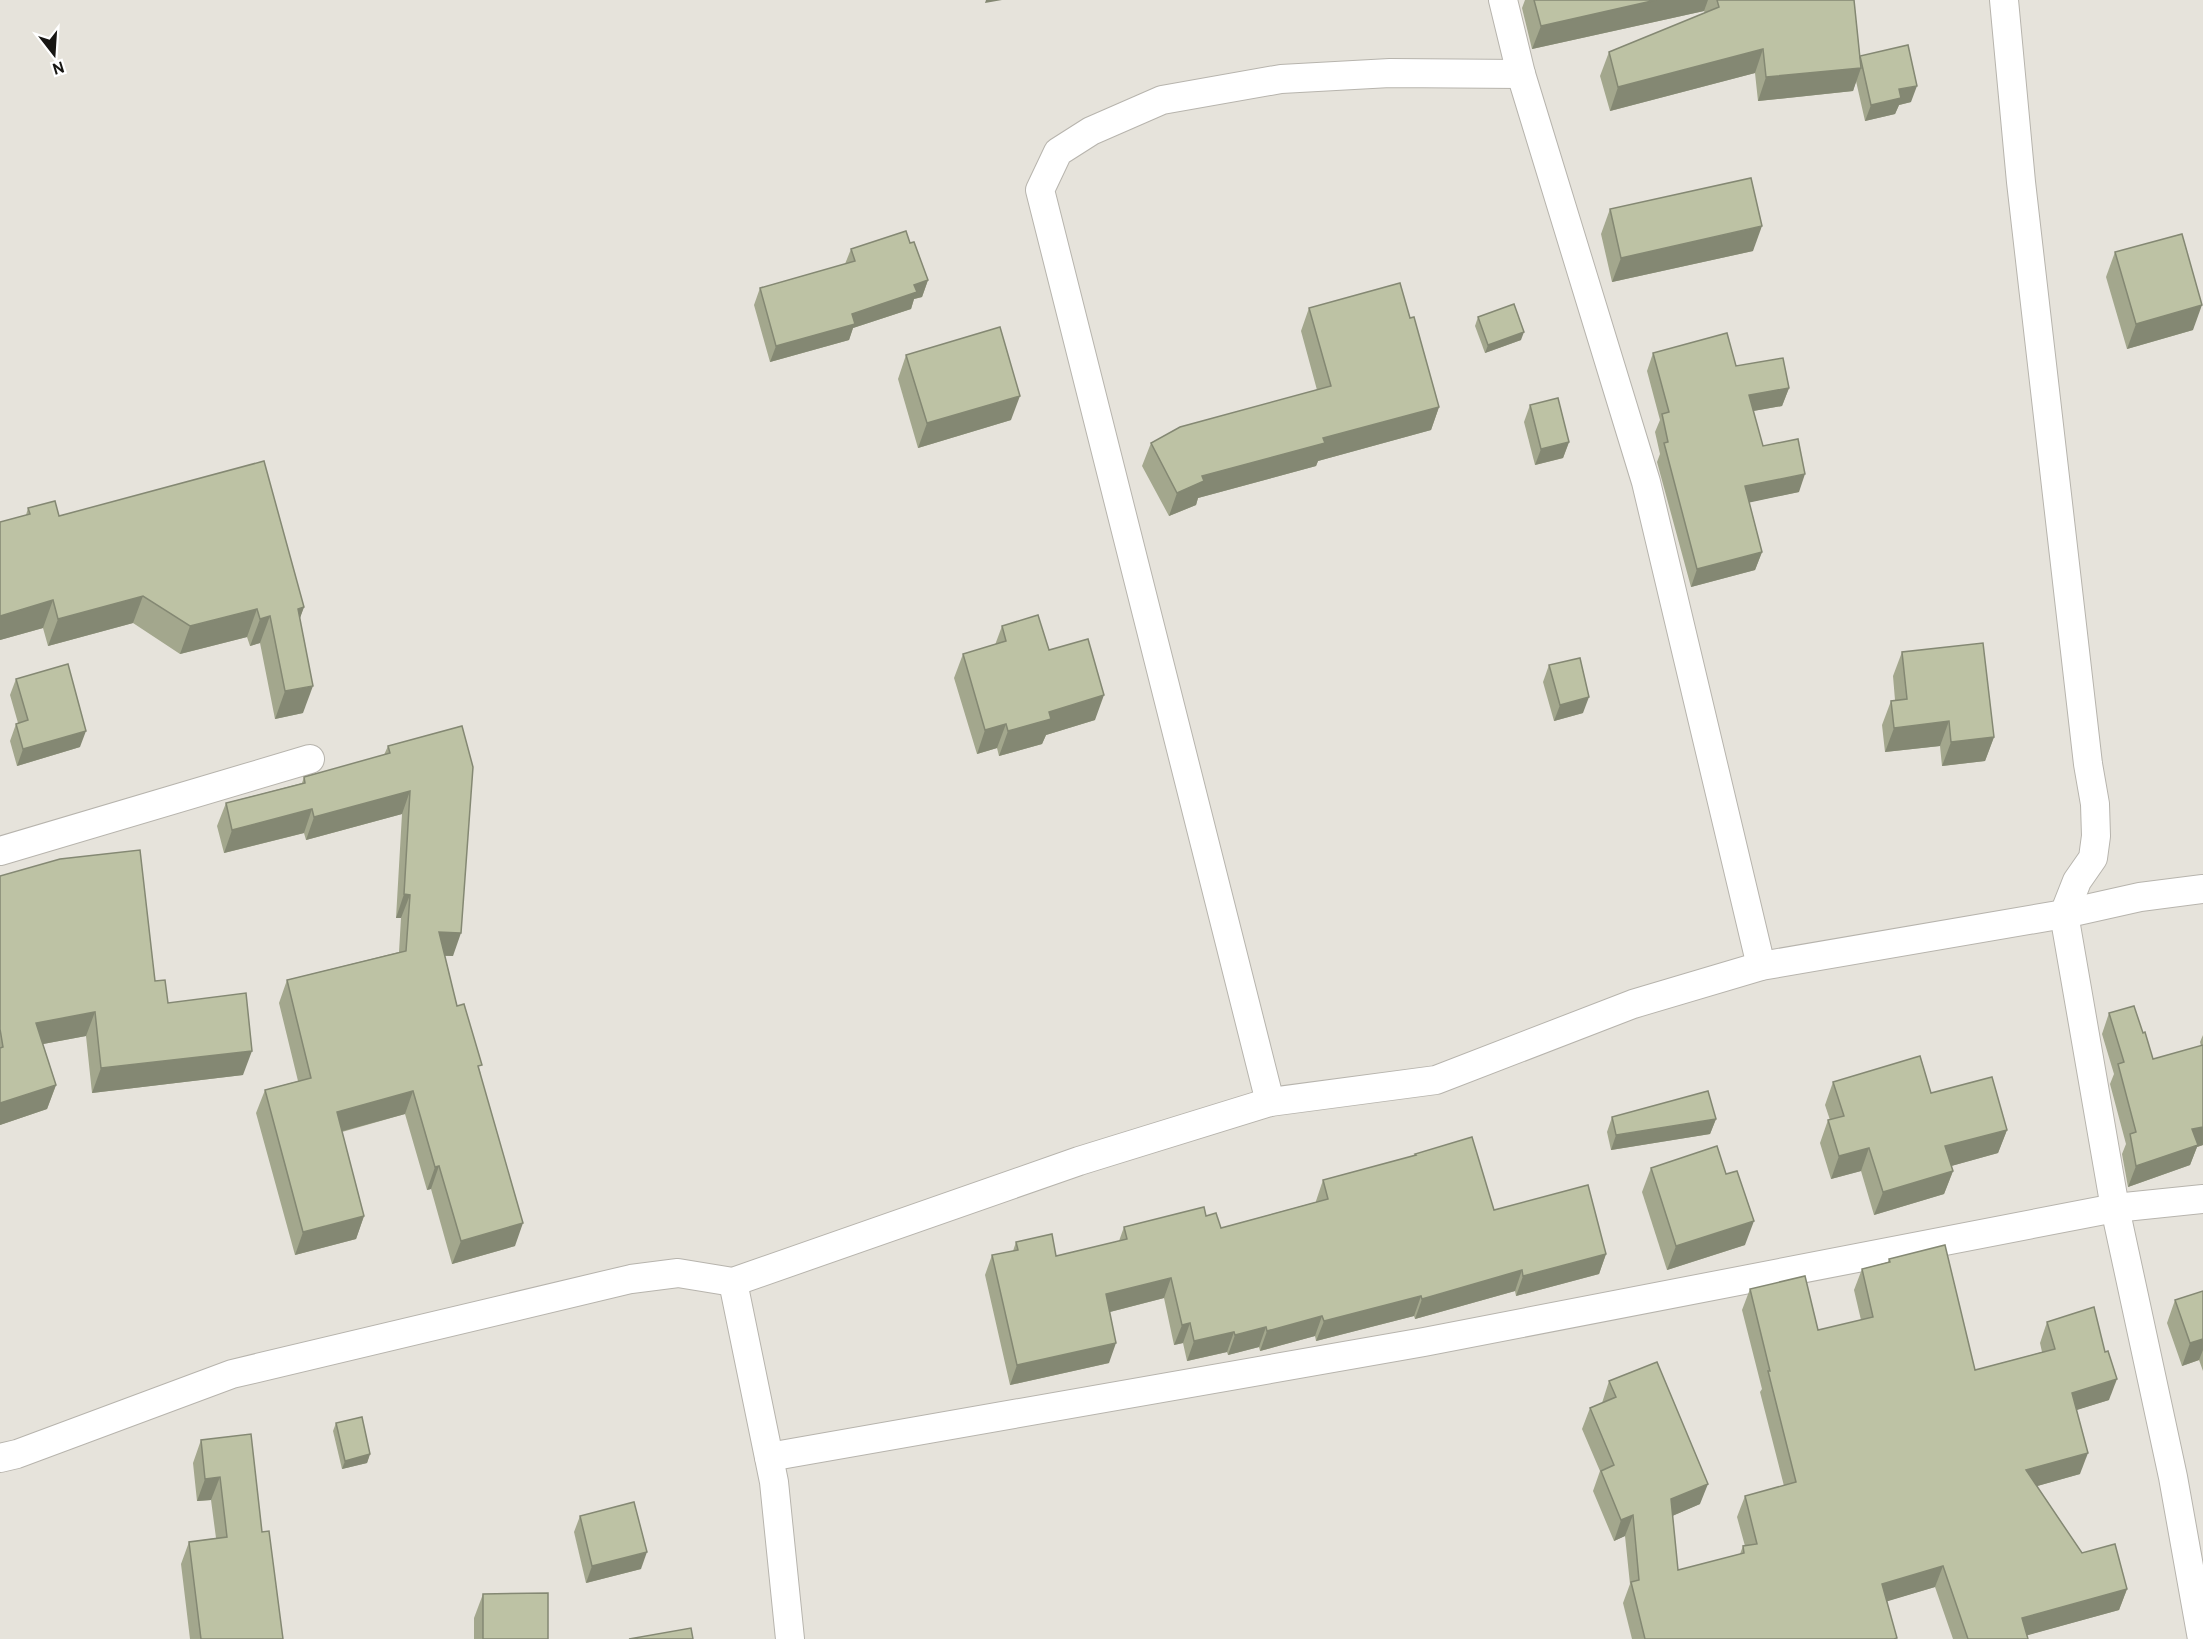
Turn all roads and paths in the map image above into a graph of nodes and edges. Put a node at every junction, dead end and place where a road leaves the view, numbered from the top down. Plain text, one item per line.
1 (1503, 0) edge
2 (2004, 0) edge
3 (1521, 74) junction
4 (310, 759) dead end
5 (0, 851) edge
6 (2203, 890) edge
7 (2064, 914) junction
8 (1761, 966) junction
9 (1270, 1102) junction
10 (2203, 1199) edge
11 (2115, 1208) junction
12 (733, 1282) junction
13 (769, 1456) junction
14 (0, 1458) edge
15 (790, 1639) edge
16 (2202, 1639) edge

1 - 3 street
2 - 7 street
3 - 8 street
3 - 9 street
4 - 5 street
6 - 7 street
7 - 8 street
7 - 11 street
8 - 9 street
9 - 12 street
10 - 11 street
11 - 13 street
11 - 16 street
12 - 13 street
12 - 14 street
13 - 15 street

